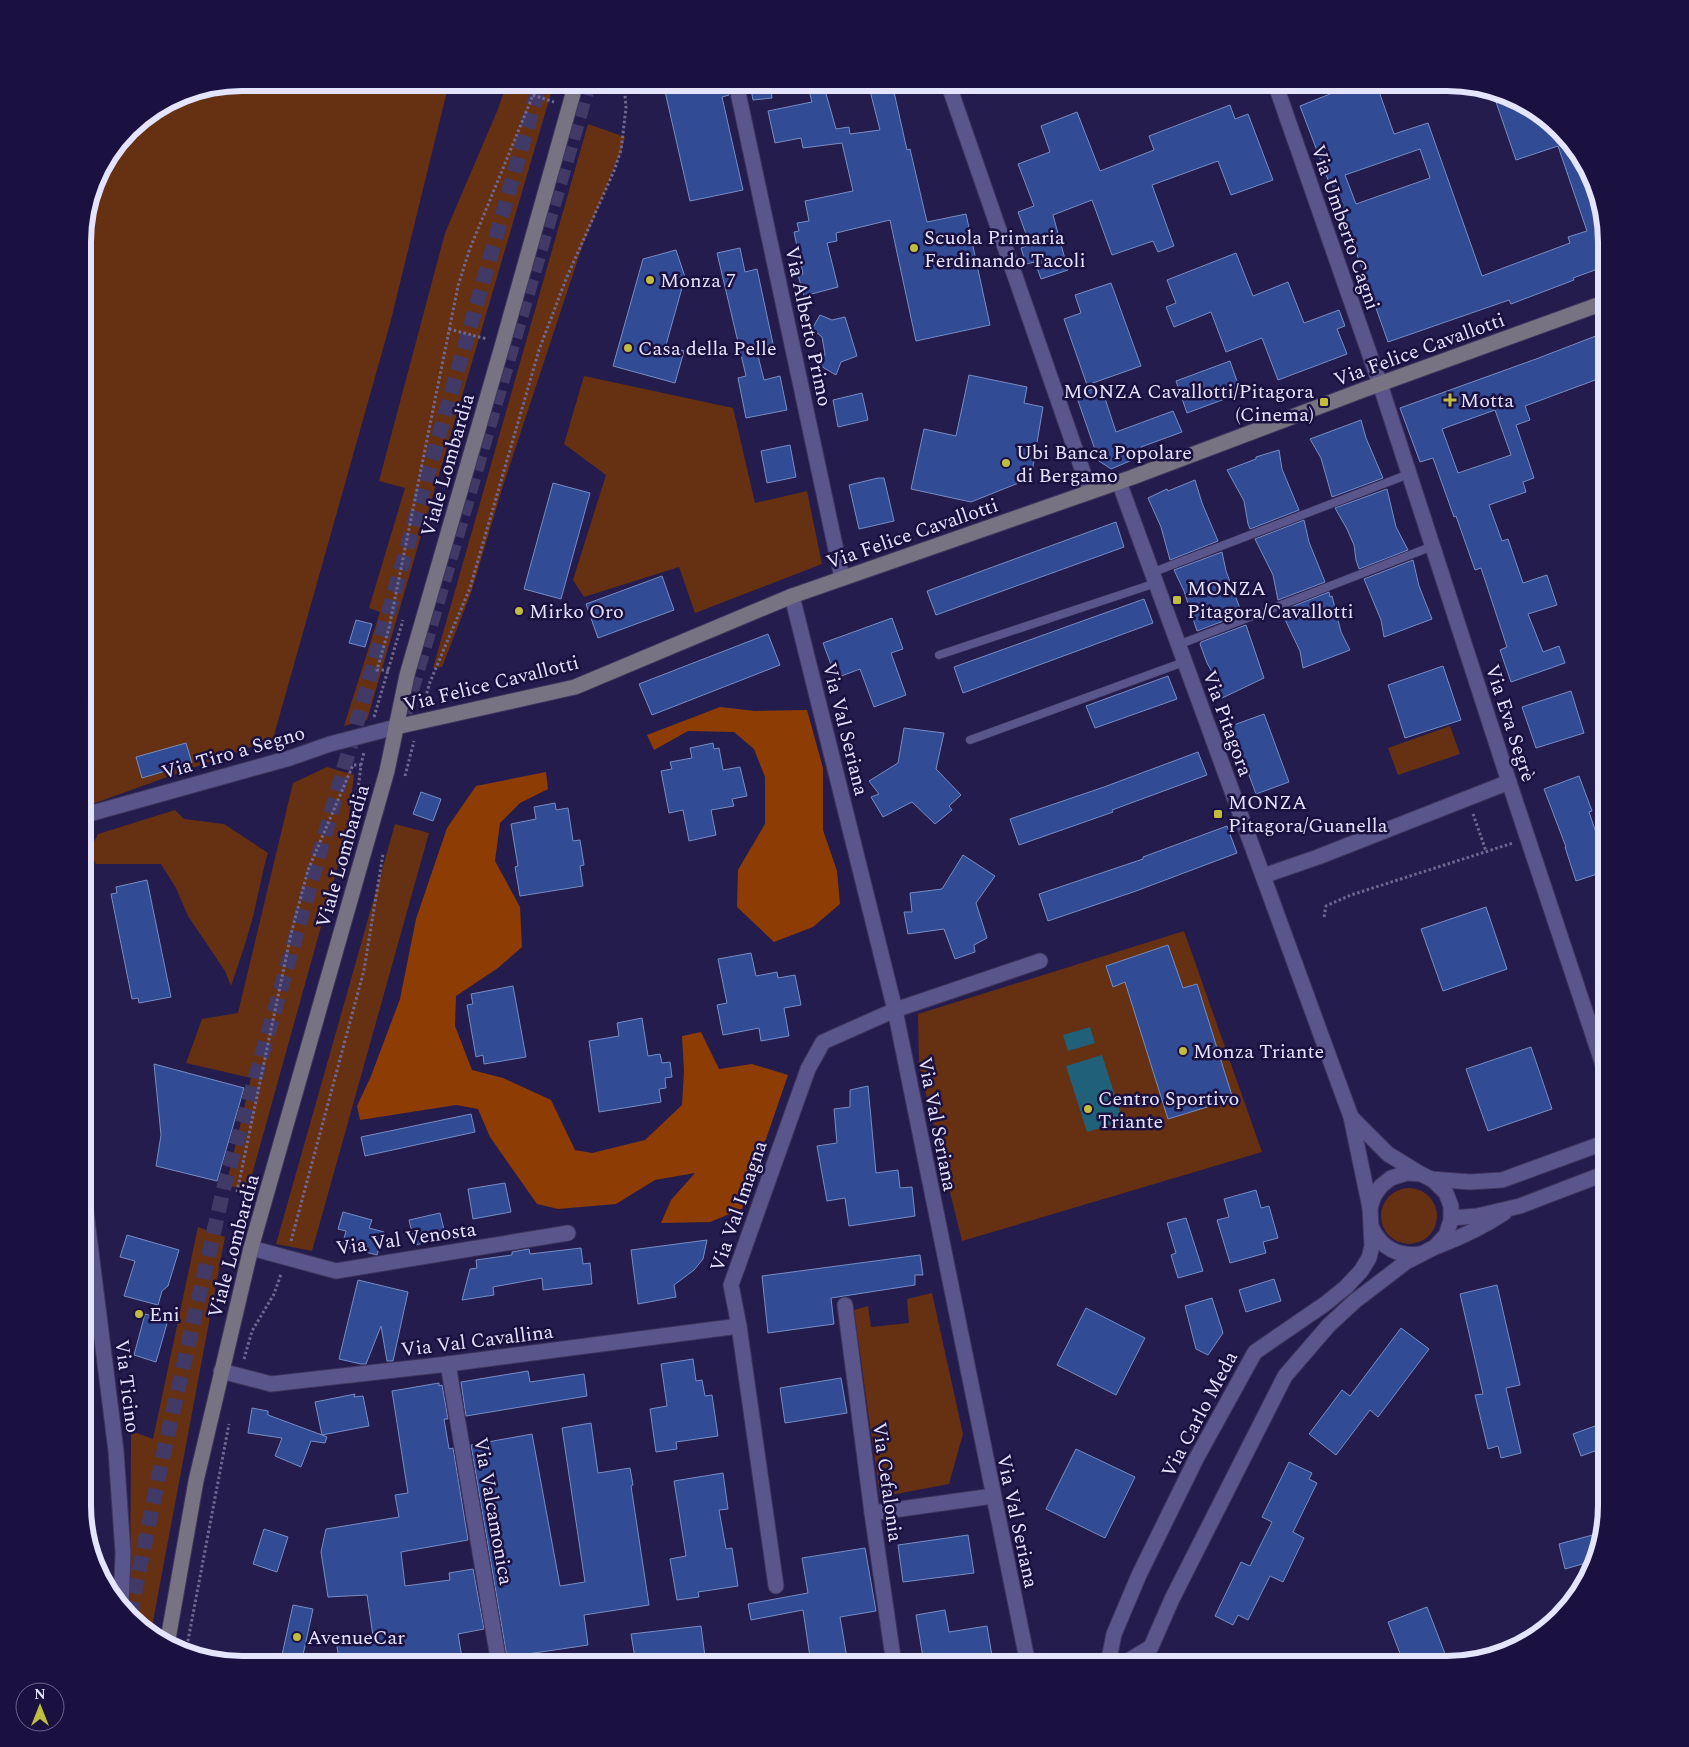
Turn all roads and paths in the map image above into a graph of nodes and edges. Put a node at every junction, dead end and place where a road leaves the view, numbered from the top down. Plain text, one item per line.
1 (535, 92) edge
2 (573, 92) edge
3 (625, 92) edge
4 (738, 92) edge
5 (951, 92) edge
6 (1278, 92) edge
7 (533, 96) junction
8 (557, 103) dead end
9 (1598, 305) edge
10 (449, 328) junction
11 (490, 340) dead end
12 (1380, 384) junction
13 (1409, 474) junction
14 (1119, 482) junction
15 (1090, 492) junction
16 (1433, 546) junction
17 (842, 578) junction
18 (1153, 578) junction
19 (792, 596) junction
20 (1178, 646) junction
21 (939, 655) dead end
22 (1184, 662) junction
23 (389, 670) dead end
24 (419, 721) junction
25 (396, 727) junction
26 (970, 740) dead end
27 (361, 765) dead end
28 (405, 777) dead end
29 (1509, 782) junction
30 (1468, 799) junction
31 (92, 813) edge
32 (1528, 838) junction
33 (384, 849) dead end
34 (1486, 852) junction
35 (1263, 876) junction
36 (1324, 917) dead end
37 (1040, 962) dead end
38 (895, 1010) junction
39 (1598, 1050) edge
40 (1351, 1117) junction
41 (1598, 1145) edge
42 (1598, 1176) edge
43 (1427, 1177) junction
44 (237, 1192) dead end
45 (1512, 1208) junction
46 (1371, 1217) junction
47 (1452, 1218) junction
48 (568, 1233) dead end
49 (251, 1248) junction
50 (1429, 1250) junction
51 (91, 1253) edge
52 (286, 1257) junction
53 (845, 1306) dead end
54 (739, 1326) junction
55 (448, 1364) junction
56 (220, 1371) junction
57 (239, 1377) junction
58 (229, 1423) dead end
59 (992, 1496) junction
60 (872, 1513) junction
61 (776, 1586) dead end
62 (121, 1596) edge
63 (169, 1637) edge
64 (187, 1645) edge
65 (498, 1656) edge
66 (893, 1656) edge
67 (1026, 1656) edge
68 (1110, 1656) edge
69 (1136, 1656) edge

1 - 7 path
2 - 25 street, Viale Lombardia
3 - 24 path
4 - 17 street, Via Alberto Primo
5 - 15 street
6 - 12 street, Via Umberto Cagni
7 - 8 path
7 - 10 path
9 - 12 street, Via Felice Cavallotti
10 - 11 path
10 - 23 path
12 - 13 street, Via Eva Segrè
12 - 14 street, Via Felice Cavallotti
13 - 16 street, Via Eva Segrè
13 - 18 lane
14 - 15 street, Via Felice Cavallotti
14 - 18 street, Via Pitagora
15 - 17 street, Via Felice Cavallotti
16 - 20 lane
16 - 29 street, Via Eva Segrè
17 - 19 street, Via Felice Cavallotti
18 - 20 street, Via Pitagora
18 - 21 lane
19 - 24 street, Via Felice Cavallotti
19 - 38 street, Via Val Seriana
20 - 22 street, Via Pitagora
22 - 26 lane
22 - 35 street, Via Pitagora
24 - 25 street, Via Felice Cavallotti
24 - 28 path
25 - 31 street, Via Tiro a Segno
25 - 49 street, Viale Lombardia
27 - 44 path
29 - 30 street
29 - 32 street, Via Eva Segrè
30 - 34 path
30 - 35 street
32 - 34 path
32 - 39 street, Via Eva Segrè
33 - 52 path
34 - 36 path
35 - 40 street, Via Pitagora
37 - 38 street, Via Val Imagna
38 - 54 street, Via Val Imagna
38 - 59 street, Via Val Seriana
40 - 43 street, Via Pitagora
40 - 46 street, Via Pitagora
41 - 43 street
42 - 45 street
43 - 46 street, Via Carlo Meda
43 - 47 street
45 - 47 street
45 - 50 street
46 - 50 street
46 - 68 street, Via Carlo Meda
47 - 50 street
48 - 52 street, Via Val Venosta
49 - 52 street, Via Val Venosta
49 - 56 street, Viale Lombardia
50 - 69 street
51 - 62 street, Via Ticino
52 - 57 path
53 - 60 street, Via Cefalonia
54 - 55 street, Via Val Cavallina
54 - 61 street, Via Val Imagna
55 - 57 street, Via Val Cavallina
55 - 65 street, Via Valcamonica
56 - 57 street, Via Val Cavallina
56 - 63 street, Viale Lombardia
58 - 64 path
59 - 60 street
59 - 67 street, Via Val Seriana
60 - 66 street, Via Cefalonia

